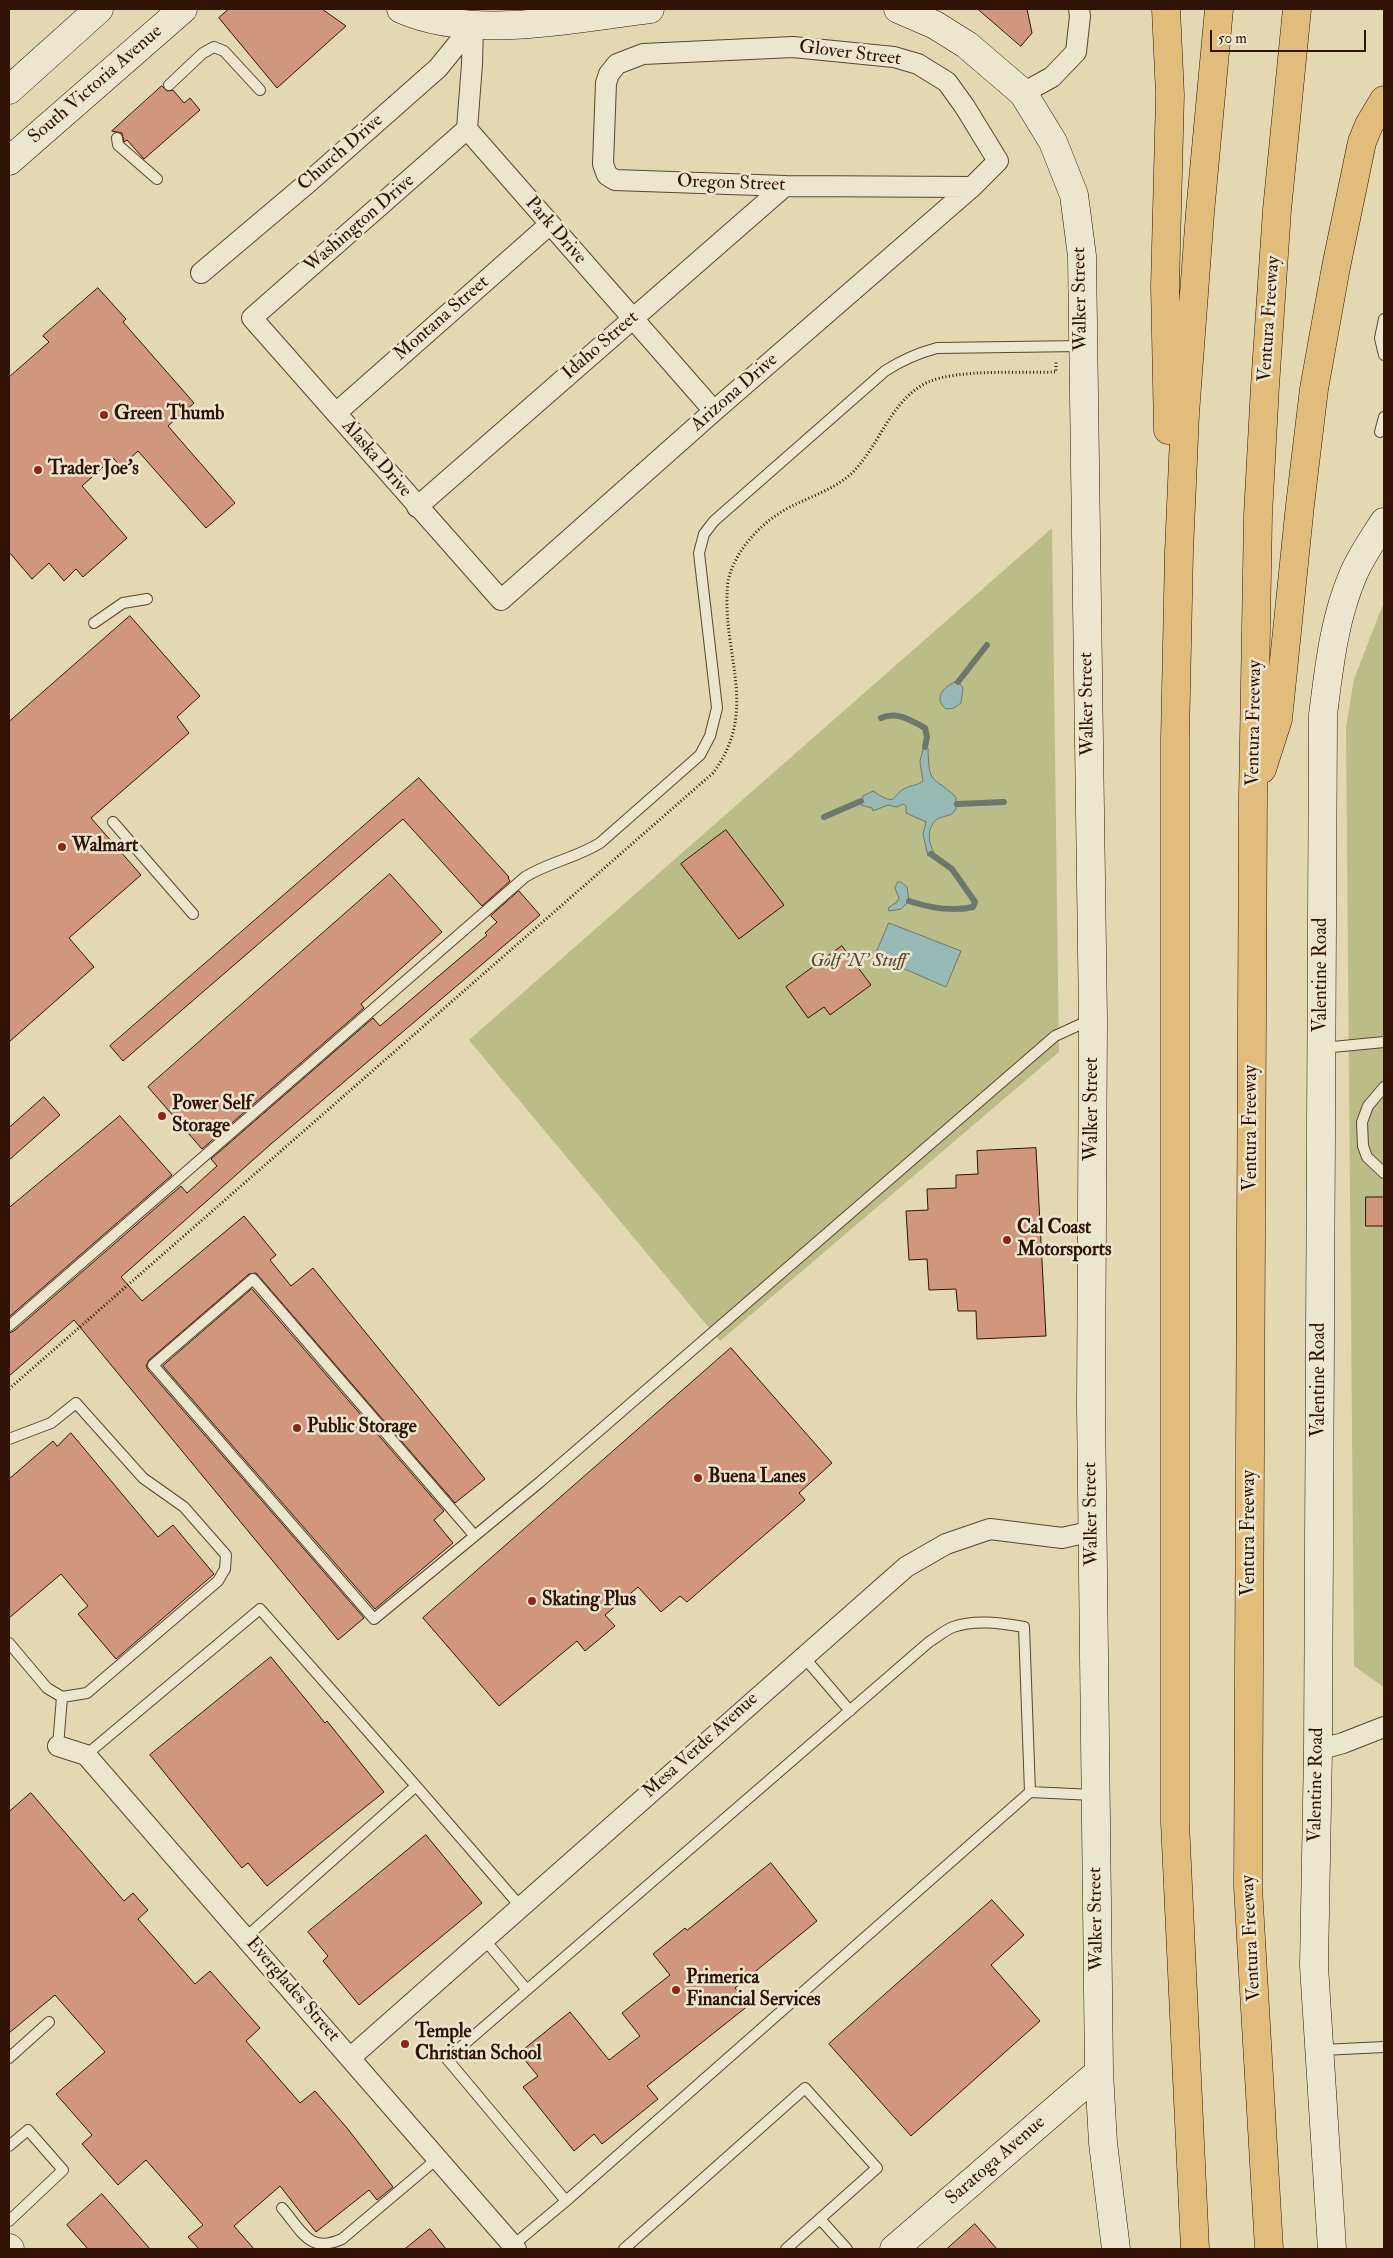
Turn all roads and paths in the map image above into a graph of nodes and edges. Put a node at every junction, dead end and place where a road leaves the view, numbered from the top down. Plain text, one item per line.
1 (99, 9) edge
2 (183, 9) edge
3 (401, 9) edge
4 (650, 9) edge
5 (898, 9) edge
6 (1079, 9) edge
7 (1166, 9) edge
8 (1219, 9) edge
9 (1297, 9) edge
10 (595, 12) edge
11 (473, 25) junction
12 (617, 64) joint
13 (169, 85) dead end
14 (9, 90) edge
15 (260, 90) dead end
16 (1022, 93) junction
17 (1384, 100) edge
18 (467, 129) junction
19 (117, 138) dead end
20 (9, 161) edge
21 (157, 180) dead end
22 (785, 186) junction
23 (972, 187) junction
24 (549, 225) junction
25 (201, 273) dead end
26 (252, 318) joint
27 (633, 318) junction
28 (1384, 319) edge
29 (1082, 346) junction
30 (1384, 354) edge
31 (714, 411) junction
32 (336, 413) junction
33 (1384, 417) edge
34 (1380, 432) dead end
35 (417, 507) junction
36 (1384, 522) edge
37 (147, 599) dead end
38 (501, 600) joint
39 (94, 623) dead end
40 (1175, 738) junction
41 (1253, 797) junction
42 (113, 822) dead end
43 (193, 914) dead end
44 (1093, 1019) junction
45 (1384, 1042) edge
46 (1321, 1049) junction
47 (1384, 1087) edge
48 (1384, 1173) edge
49 (9, 1326) edge
50 (9, 1439) edge
51 (1093, 1532) junction
52 (474, 1535) junction
53 (9, 1643) edge
54 (803, 1656) junction
55 (62, 1696) junction
56 (850, 1711) junction
57 (1384, 1727) edge
58 (58, 1746) joint
59 (1318, 1750) junction
60 (86, 1755) junction
61 (416, 1786) junction
62 (1030, 1792) junction
63 (1096, 1795) junction
64 (520, 1906) junction
65 (246, 1937) junction
66 (484, 1939) junction
67 (527, 1990) junction
68 (49, 2022) dead end
69 (1384, 2048) edge
70 (1318, 2050) junction
71 (351, 2057) junction
72 (9, 2058) edge
73 (1099, 2072) junction
74 (9, 2146) edge
75 (438, 2158) junction
76 (566, 2201) junction
77 (282, 2208) dead end
78 (820, 2219) junction
79 (9, 2221) edge
80 (513, 2248) edge
81 (624, 2249) edge
82 (786, 2249) edge
83 (847, 2249) edge
84 (894, 2249) edge
85 (1116, 2249) edge
86 (1195, 2249) edge
87 (1269, 2249) edge
88 (1332, 2249) edge

1 - 14 street
2 - 20 street, South Victoria Avenue
3 - 11 street
4 - 10 street
5 - 16 street, Walker Street
6 - 16 street
7 - 40 highway
8 - 40 highway
9 - 41 highway, Ventura Freeway
10 - 11 street
11 - 18 street
11 - 25 street, Church Drive
12 - 22 street, Oregon Street
12 - 23 street, Glover Street
13 - 15 lane
16 - 29 street, Walker Street
17 - 41 highway
18 - 24 street, Park Drive
18 - 26 street, Washington Drive
19 - 21 lane
22 - 23 street, Oregon Street
22 - 27 street, Idaho Street
23 - 31 street, Arizona Drive
24 - 27 street, Park Drive
24 - 32 street, Montana Street
26 - 32 street, Alaska Drive
27 - 31 street, Park Drive
27 - 35 street, Idaho Street
28 - 30 lane
29 - 44 street, Walker Street
29 - 49 lane
31 - 38 street, Arizona Drive
32 - 35 street, Alaska Drive
33 - 34 lane
35 - 38 street, Alaska Drive
36 - 46 street, Valentine Road
37 - 39 lane
40 - 86 highway
41 - 87 highway, Ventura Freeway
42 - 43 lane
44 - 51 street, Walker Street
44 - 52 lane
45 - 46 lane
46 - 59 street, Valentine Road
47 - 48 lane
50 - 55 lane
51 - 54 street, Mesa Verde Avenue
51 - 63 street, Walker Street
52 - 52 lane
53 - 55 lane
54 - 56 lane
54 - 64 street, Mesa Verde Avenue
55 - 58 lane
56 - 62 lane
56 - 67 lane
57 - 59 street
58 - 60 street
59 - 70 street, Valentine Road
60 - 61 lane
60 - 65 street, Everglades Street
61 - 64 lane
61 - 65 lane
62 - 63 lane
62 - 76 lane
63 - 73 street, Walker Street
64 - 66 street, Mesa Verde Avenue
65 - 71 street, Everglades Street
66 - 67 lane
66 - 71 street, Mesa Verde Avenue
67 - 76 lane
68 - 72 lane
69 - 70 lane
70 - 88 street, Valentine Road
71 - 75 street, Everglades Street
73 - 84 street, Saratoga Avenue
73 - 85 street, Walker Street
74 - 79 lane
75 - 77 lane
75 - 80 street, Everglades Street
76 - 80 lane
78 - 81 lane
78 - 82 lane
78 - 83 lane

